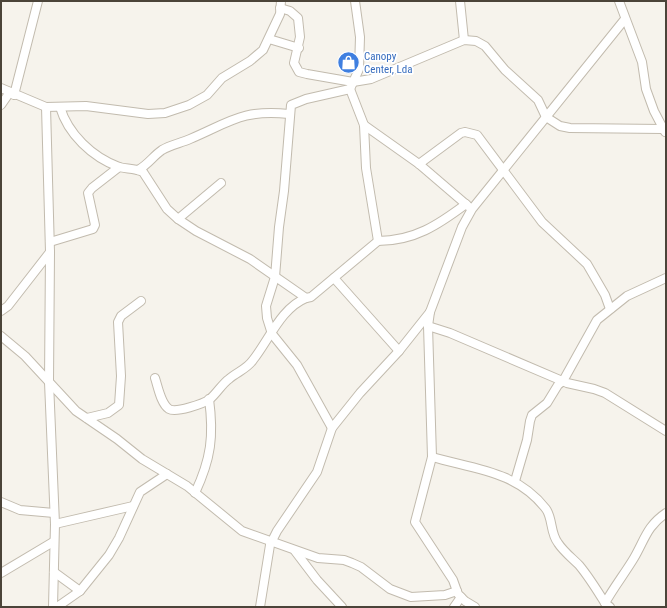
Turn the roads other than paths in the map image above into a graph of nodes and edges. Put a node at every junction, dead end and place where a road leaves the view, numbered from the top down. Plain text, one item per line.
1 (38, 1) edge
2 (355, 1) edge
3 (460, 1) edge
4 (619, 1) edge
5 (281, 4) edge
6 (625, 19) junction
7 (269, 39) junction
8 (464, 40) junction
9 (299, 48) junction
10 (351, 86) junction
11 (1, 88) edge
12 (12, 94) junction
13 (1, 105) edge
14 (46, 107) junction
15 (60, 107) junction
16 (289, 114) junction
17 (546, 116) junction
18 (364, 125) junction
19 (665, 131) edge
20 (419, 164) junction
21 (119, 167) junction
22 (138, 170) junction
23 (504, 170) junction
24 (221, 183) dead end
25 (469, 207) junction
26 (178, 219) junction
27 (378, 241) junction
28 (50, 242) junction
29 (50, 252) junction
30 (275, 277) junction
31 (334, 278) junction
32 (666, 278) edge
33 (306, 298) junction
34 (141, 300) dead end
35 (610, 309) junction
36 (1, 311) edge
37 (430, 312) junction
38 (428, 326) junction
39 (272, 334) junction
40 (1, 336) edge
41 (399, 351) junction
42 (155, 378) dead end
43 (563, 381) junction
44 (49, 382) junction
45 (209, 399) junction
46 (87, 418) junction
47 (332, 428) junction
48 (666, 431) edge
49 (432, 457) junction
50 (167, 474) junction
51 (515, 481) junction
52 (195, 493) junction
53 (1, 502) edge
54 (133, 506) junction
55 (54, 513) junction
56 (666, 513) edge
57 (55, 524) junction
58 (271, 541) junction
59 (53, 542) junction
60 (295, 551) junction
61 (54, 572) junction
62 (1, 573) edge
63 (80, 591) junction
64 (459, 594) junction
65 (608, 605) edge
66 (53, 607) edge
67 (56, 607) edge
68 (260, 607) edge
69 (342, 607) edge
70 (454, 607) edge
71 (475, 607) edge

1 - 12 street
2 - 10 street
3 - 8 street
4 - 6 street
5 - 7 street
5 - 9 street
6 - 17 street
6 - 19 street
7 - 9 street
7 - 15 street
8 - 10 street
8 - 17 street
9 - 10 street
10 - 16 street
10 - 18 street
11 - 12 street
12 - 13 street
12 - 14 street
14 - 15 street
14 - 28 street
15 - 21 street
16 - 22 street
16 - 30 street
17 - 19 street
17 - 23 street
18 - 20 street
18 - 27 street
20 - 23 street
20 - 25 street
21 - 22 street
21 - 28 street
22 - 26 street
23 - 25 street
23 - 35 street
24 - 26 street
25 - 27 street
25 - 37 street
26 - 30 street
27 - 31 street
28 - 29 street
29 - 36 street
29 - 44 street
30 - 33 street
30 - 39 street
31 - 33 street
31 - 41 street
32 - 35 street
33 - 39 street
34 - 46 street
35 - 43 street
37 - 38 street
37 - 41 street
38 - 43 street
38 - 49 street
39 - 45 street
39 - 47 street
40 - 44 street
41 - 47 street
42 - 45 street
43 - 48 street
43 - 51 street
44 - 46 street
44 - 55 street
45 - 52 street
46 - 50 street
47 - 58 street
49 - 51 street
49 - 64 street
50 - 52 street
50 - 54 street
51 - 65 street
52 - 58 street
53 - 55 street
54 - 57 street
54 - 63 street
55 - 57 street
56 - 65 street
57 - 59 street
58 - 60 street
58 - 68 street
59 - 61 street
59 - 62 street
60 - 64 street
60 - 69 street
61 - 63 street
61 - 66 street
63 - 67 street
64 - 70 street
64 - 71 street

